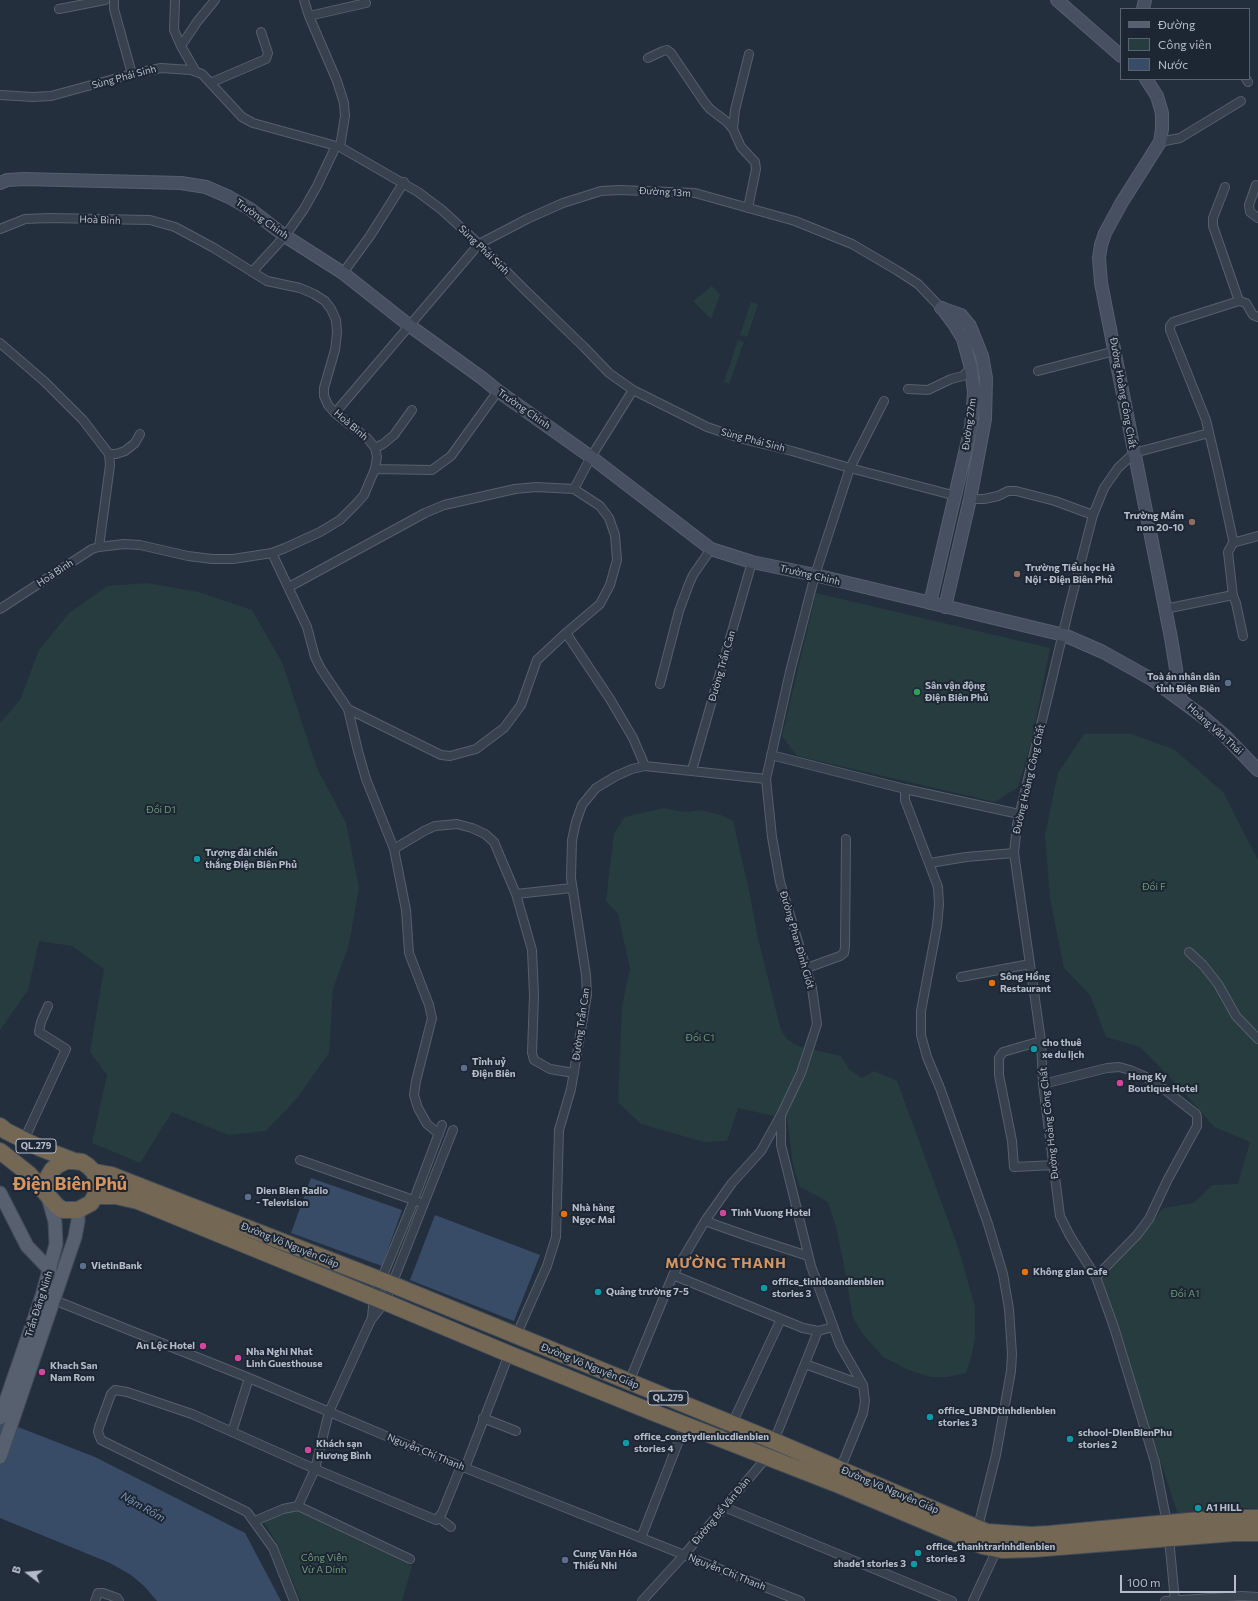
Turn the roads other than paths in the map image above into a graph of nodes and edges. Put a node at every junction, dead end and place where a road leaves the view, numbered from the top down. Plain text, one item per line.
1 (105, 0) edge
2 (114, 0) edge
3 (175, 0) edge
4 (216, 0) edge
5 (304, 0) edge
6 (1057, 0) edge
7 (366, 3) dead end
8 (59, 9) dead end
9 (309, 16) junction
10 (261, 32) dead end
11 (181, 46) junction
12 (749, 54) dead end
13 (1120, 55) edge
14 (648, 58) dead end
15 (196, 72) junction
16 (132, 74) junction
17 (1147, 80) edge
18 (210, 83) junction
19 (0, 95) edge
20 (1241, 101) dead end
21 (733, 129) junction
22 (1160, 142) junction
23 (338, 146) junction
24 (404, 182) junction
25 (0, 183) edge
26 (1256, 185) dead end
27 (1225, 187) dead end
28 (748, 208) junction
29 (1258, 218) edge
30 (0, 229) edge
31 (285, 236) junction
32 (479, 244) junction
33 (252, 272) junction
34 (342, 273) junction
35 (1239, 301) junction
36 (941, 308) junction
37 (1258, 317) edge
38 (410, 326) junction
39 (0, 343) edge
40 (1115, 351) junction
41 (971, 368) junction
42 (1038, 371) dead end
43 (908, 389) dead end
44 (633, 390) junction
45 (498, 391) junction
46 (884, 401) dead end
47 (412, 410) dead end
48 (335, 413) junction
49 (1209, 433) junction
50 (140, 434) dead end
51 (375, 448) junction
52 (1134, 453) junction
53 (109, 454) junction
54 (591, 457) junction
55 (850, 468) junction
56 (375, 469) junction
57 (574, 489) junction
58 (956, 496) junction
59 (970, 499) junction
60 (1094, 516) junction
61 (1258, 536) edge
62 (945, 541) junction
63 (1234, 541) junction
64 (960, 544) junction
65 (99, 547) junction
66 (711, 549) junction
67 (272, 552) junction
68 (752, 562) junction
69 (815, 575) junction
70 (289, 587) junction
71 (1233, 595) junction
72 (930, 603) junction
73 (945, 607) junction
74 (0, 609) edge
75 (1165, 609) junction
76 (566, 633) junction
77 (1064, 635) junction
78 (1243, 636) dead end
79 (660, 684) dead end
80 (1181, 700) junction
81 (348, 708) junction
82 (771, 754) junction
83 (645, 766) junction
84 (692, 770) junction
85 (1258, 770) edge
86 (766, 779) junction
87 (905, 789) junction
88 (1020, 814) junction
89 (846, 840) dead end
90 (394, 850) junction
91 (1014, 854) junction
92 (930, 863) junction
93 (572, 888) junction
94 (516, 894) junction
95 (1189, 952) dead end
96 (1030, 964) junction
97 (807, 968) junction
98 (961, 977) dead end
99 (48, 1006) dead end
100 (1258, 1039) edge
101 (1041, 1041) junction
102 (574, 1073) junction
103 (1044, 1084) junction
104 (781, 1115) junction
105 (442, 1125) dead end
106 (0, 1126) edge
107 (452, 1130) dead end
108 (439, 1134) junction
109 (24, 1140) junction
110 (0, 1151) edge
111 (74, 1160) junction
112 (300, 1160) dead end
113 (1054, 1165) junction
114 (94, 1172) junction
115 (0, 1193) edge
116 (48, 1195) junction
117 (95, 1196) junction
118 (414, 1200) junction
119 (424, 1203) junction
120 (78, 1210) junction
121 (705, 1221) junction
122 (808, 1256) junction
123 (50, 1270) junction
124 (673, 1275) junction
125 (1096, 1277) junction
126 (386, 1283) junction
127 (48, 1298) junction
128 (380, 1299) junction
129 (781, 1319) junction
130 (833, 1327) junction
131 (818, 1331) junction
132 (516, 1336) junction
133 (509, 1354) junction
134 (805, 1364) junction
135 (249, 1378) junction
136 (628, 1382) junction
137 (863, 1385) junction
138 (329, 1412) junction
139 (6, 1415) edge
140 (483, 1418) junction
141 (731, 1424) junction
142 (685, 1425) junction
143 (516, 1431) dead end
144 (232, 1432) junction
145 (724, 1441) junction
146 (774, 1441) junction
147 (0, 1457) edge
148 (767, 1457) junction
149 (463, 1467) junction
150 (841, 1468) junction
151 (315, 1469) junction
152 (834, 1483) junction
153 (899, 1502) junction
154 (298, 1506) junction
155 (724, 1508) junction
156 (439, 1518) junction
157 (1258, 1518) edge
158 (255, 1522) junction
159 (451, 1527) dead end
160 (978, 1527) junction
161 (1168, 1530) junction
162 (1258, 1533) edge
163 (641, 1538) junction
164 (995, 1548) junction
165 (684, 1555) junction
166 (410, 1558) dead end
167 (1258, 1596) edge
168 (94, 1601) edge
169 (119, 1601) edge
170 (294, 1601) edge
171 (642, 1601) edge
172 (800, 1601) edge
173 (952, 1601) edge
174 (973, 1601) edge
175 (1166, 1601) edge
176 (1175, 1601) edge

1 - 8 street
2 - 16 street
3 - 11 street
4 - 11 street
5 - 9 street
6 - 13 street
7 - 9 street
9 - 23 street
10 - 18 street
11 - 15 street
12 - 21 street
14 - 21 street
15 - 16 street, Sùng Phái Sinh
15 - 18 street, Sùng Phái Sinh
16 - 19 street, Sùng Phái Sinh
17 - 22 street, Đường Hoàng Công Chất
18 - 23 street, Sùng Phái Sinh
20 - 22 street
21 - 28 street
22 - 40 street, Đường Hoàng Công Chất
23 - 24 street, Sùng Phái Sinh
23 - 31 street
24 - 32 street, Sùng Phái Sinh
24 - 34 street
25 - 31 street, Trường Chinh
26 - 29 street
27 - 35 street
28 - 32 street, Đường 13m
28 - 36 street, Đường 13m
30 - 33 street, Hoà Bình
31 - 33 street
31 - 34 street, Trường Chinh
32 - 38 street, Đường 13m
32 - 44 street, Sùng Phái Sinh
33 - 48 street, Hoà Bình
34 - 38 street, Trường Chinh
35 - 37 street
35 - 49 street
36 - 41 street, Đường 27m
36 - 59 street, Đường 27m
38 - 45 street, Trường Chinh
38 - 48 street, Đường 13m
39 - 53 street
40 - 42 street
40 - 52 street, Đường Hoàng Công Chất
41 - 43 street
41 - 58 street, Đường 27m
44 - 54 street
44 - 55 street, Sùng Phái Sinh
45 - 54 street, Trường Chinh
45 - 56 street
46 - 55 street, Đường Phan Đình Giót
47 - 51 street
48 - 51 street, Hoà Bình
49 - 52 street
49 - 63 street
50 - 53 street
51 - 56 street, Hoà Bình
52 - 60 street, Đường Hoàng Công Chất
52 - 75 street
53 - 65 street
54 - 57 street
54 - 66 street, Trường Chinh
55 - 58 street, Sùng Phái Sinh
55 - 69 street, Đường Phan Đình Giót
56 - 67 street, Hoà Bình
57 - 70 street
57 - 76 street
58 - 59 street
58 - 62 street, Đường 27m
59 - 60 street
59 - 64 street, Đường 27m
60 - 77 street, Đường Hoàng Công Chất
61 - 63 street
62 - 64 street
62 - 72 street, Đường 27m
63 - 71 street
64 - 73 street, Đường 27m
65 - 67 street, Hoà Bình
65 - 74 street, Hoà Bình
66 - 68 street, Trường Chinh
66 - 79 street
67 - 70 street
68 - 69 street, Trường Chinh
68 - 84 street, Đường Trần Can
69 - 72 street, Trường Chinh
69 - 82 street, Đường Phan Đình Giót
70 - 81 street
71 - 75 street
71 - 78 street
72 - 73 street, Trường Chinh
73 - 77 street, Trường Chinh
75 - 80 street
76 - 81 street
76 - 83 street
77 - 80 street, Hoàng Văn Thái
77 - 88 street, Đường Hoàng Công Chất
80 - 85 street, Hoàng Văn Thái
81 - 90 street
82 - 86 street, Đường Phan Đình Giót
82 - 87 street
83 - 84 street, Đường Trần Can
83 - 93 street, Đường Trần Can
84 - 86 street, Đường Trần Can
86 - 97 street, Đường Phan Đình Giót
87 - 88 street
87 - 92 street
88 - 91 street, Đường Hoàng Công Chất
89 - 97 street
90 - 94 street
90 - 108 street
91 - 92 street
91 - 96 street, Đường Hoàng Công Chất
92 - 160 street
93 - 94 street
93 - 102 street, Đường Trần Can
94 - 102 street
95 - 100 street
96 - 98 street
96 - 101 street, Đường Hoàng Công Chất
97 - 104 street, Đường Phan Đình Giót
99 - 109 street
101 - 103 street, Đường Hoàng Công Chất
101 - 113 street
102 - 132 street, Đường Trần Can
103 - 113 street, Đường Hoàng Công Chất
103 - 125 street
104 - 121 street, Đường Phan Đình Giót
104 - 122 street
105 - 108 street
106 - 109 highway, QL.279
107 - 119 street
108 - 118 street
109 - 111 highway, QL.279
110 - 116 highway, QL.279
111 - 114 highway, QL.279
111 - 116 highway, QL.279
112 - 118 street
113 - 125 street, Đường Hoàng Công Chất
114 - 117 highway
114 - 126 highway, Đường Võ Nguyên Giáp / QL.279
115 - 123 main road
116 - 120 highway, QL.279
116 - 123 main road, Trần Đăng Ninh
117 - 120 highway
117 - 128 highway, Đường Võ Nguyên Giáp / QL.279
118 - 119 street
118 - 126 street
119 - 126 street
120 - 127 main road, Trần Đăng Ninh
121 - 122 street
121 - 124 street, Đường Phan Đình Giót
122 - 130 street
123 - 127 main road, Trần Đăng Ninh
124 - 129 street
124 - 136 street, Đường Phan Đình Giót
125 - 161 street, Đường Hoàng Công Chất
126 - 128 street
126 - 132 highway, Đường Võ Nguyên Giáp / QL.279
127 - 135 street, Nguyễn Chí Thanh
127 - 139 main road, Trần Đăng Ninh
128 - 133 highway, Đường Võ Nguyên Giáp / QL.279
128 - 138 street
129 - 131 street
129 - 141 street
130 - 131 street
130 - 137 street
131 - 134 street
132 - 133 highway
132 - 136 highway, Đường Võ Nguyên Giáp / QL.279
133 - 140 street
133 - 142 highway, Đường Võ Nguyên Giáp / QL.279
134 - 137 street
134 - 146 street
135 - 138 street, Nguyễn Chí Thanh
135 - 144 street
136 - 141 highway, Đường Võ Nguyên Giáp / QL.279
137 - 150 street
138 - 149 street, Nguyễn Chí Thanh
138 - 151 street
139 - 147 main road, Trần Đăng Ninh
140 - 143 street
140 - 149 street
141 - 145 street
141 - 146 highway, Đường Võ Nguyên Giáp / QL.279
142 - 145 highway, Đường Võ Nguyên Giáp / QL.279
142 - 163 street
144 - 151 street
144 - 158 street
145 - 148 highway, Đường Võ Nguyên Giáp / QL.279
146 - 148 highway
146 - 150 highway, Đường Võ Nguyên Giáp / QL.279
148 - 152 highway, Đường Võ Nguyên Giáp / QL.279
148 - 155 street, Đường Bế Văn Đàn
149 - 156 street
149 - 163 street, Nguyễn Chí Thanh
150 - 152 street
150 - 153 highway, Đường Võ Nguyên Giáp / QL.279
151 - 154 street
151 - 156 street
152 - 153 highway, Đường Võ Nguyên Giáp / QL.279
153 - 160 highway, Đường Võ Nguyên Giáp / QL.279
153 - 164 highway, Đường Võ Nguyên Giáp / QL.279
154 - 158 street
154 - 166 street
155 - 165 street, Đường Bế Văn Đàn
155 - 173 street
156 - 159 street
157 - 161 highway, Đường Võ Nguyên Giáp / QL.279
158 - 170 street
160 - 161 highway, Đường Võ Nguyên Giáp / QL.279
161 - 162 highway, Đường Võ Nguyên Giáp / QL.279
161 - 164 highway, Đường Võ Nguyên Giáp / QL.279
161 - 176 street, Đường Hoàng Công Chất
163 - 165 street, Nguyễn Chí Thanh
164 - 174 street
165 - 171 street, Đường Bế Văn Đàn
165 - 172 street, Nguyễn Chí Thanh
167 - 176 street
168 - 169 street
175 - 176 street

